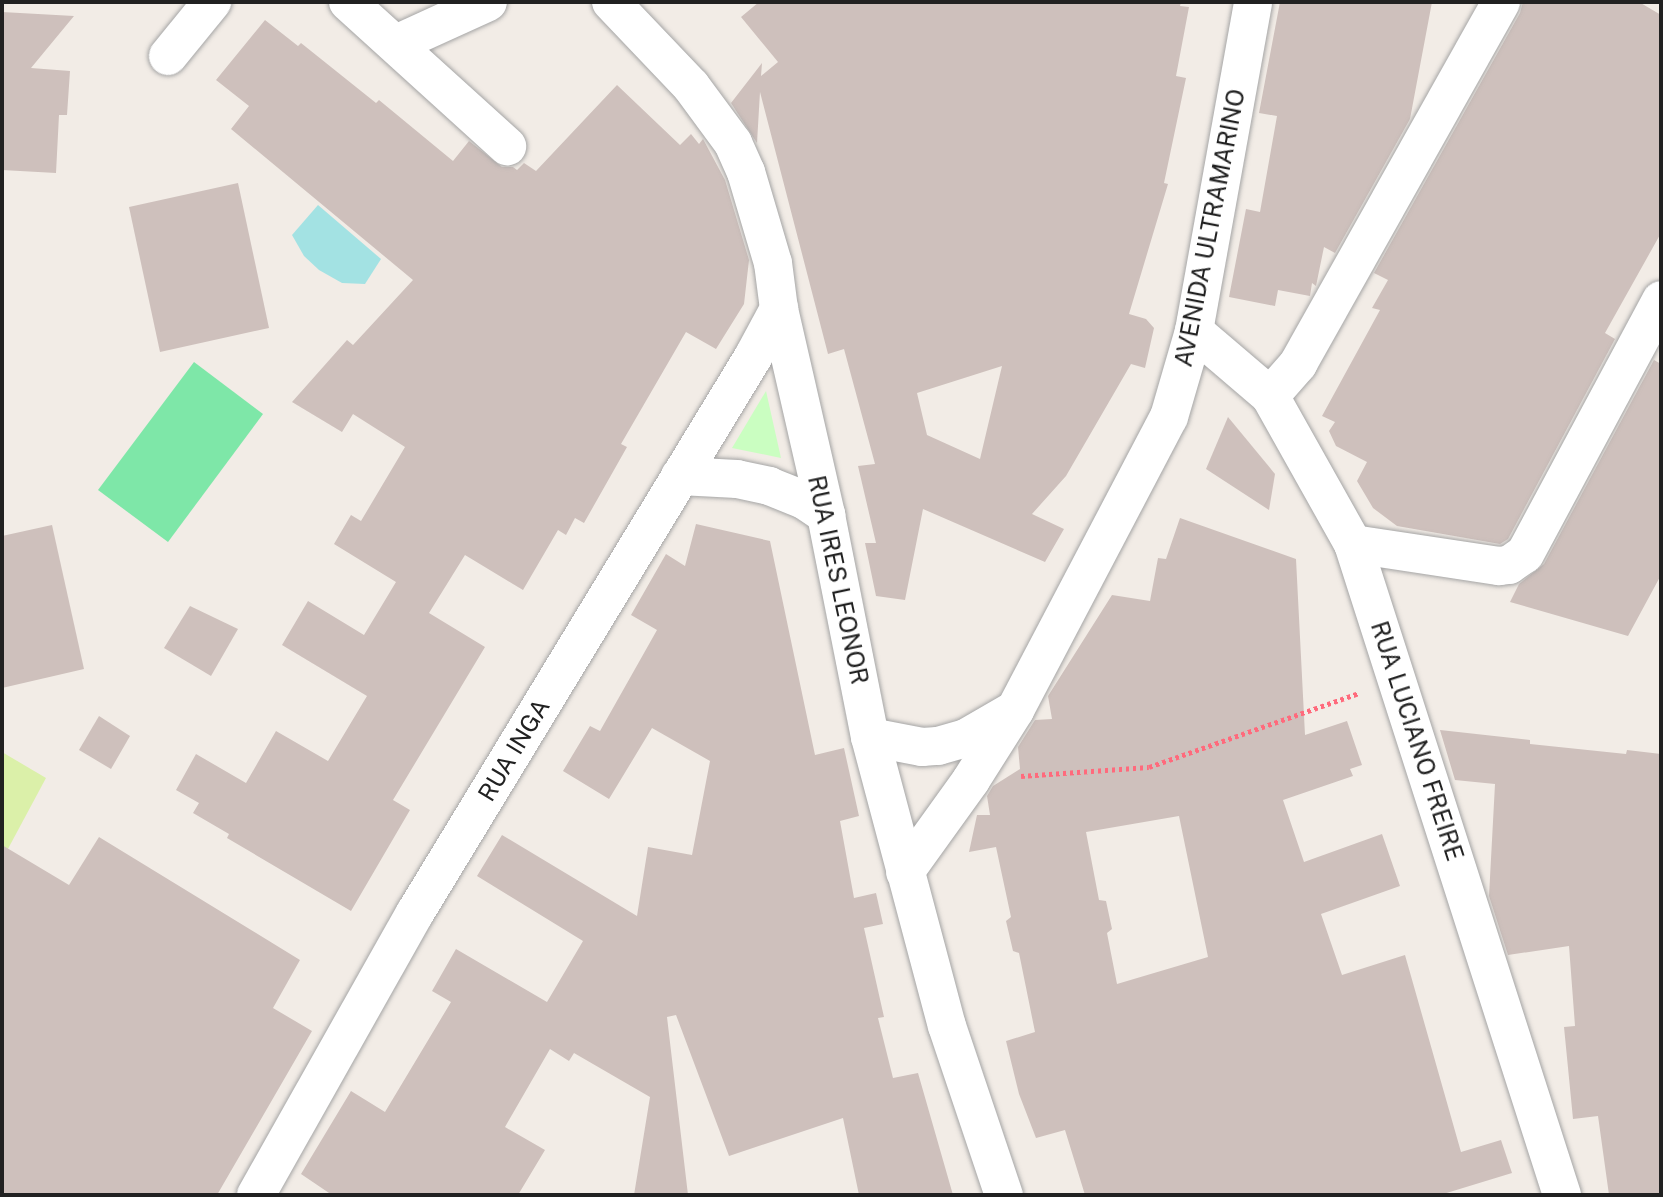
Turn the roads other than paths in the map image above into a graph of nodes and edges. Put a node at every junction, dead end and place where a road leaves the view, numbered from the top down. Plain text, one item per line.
1 (212, 2) edge
2 (348, 2) edge
3 (488, 2) edge
4 (611, 2) edge
5 (1253, 2) edge
6 (1501, 2) edge
7 (396, 44) junction
8 (168, 55) dead end
9 (507, 146) dead end
10 (1661, 300) edge
11 (779, 309) junction
12 (1194, 331) junction
13 (1270, 396) junction
14 (680, 476) junction
15 (826, 515) junction
16 (1353, 544) junction
17 (1015, 710) junction
18 (870, 737) junction
19 (905, 872) junction
20 (256, 1195) edge
21 (1004, 1195) edge
22 (1562, 1195) edge

1 - 8 street
2 - 7 street
3 - 7 street
4 - 11 street, RUA IRES LEONOR
5 - 12 street, AVENIDA ULTRAMARINO
6 - 13 street
7 - 9 street
10 - 16 street
11 - 14 street, RUA INGA
11 - 15 street, RUA IRES LEONOR
12 - 13 street, RUA LUCIANO FREIRE
12 - 17 street, AVENIDA ULTRAMARINO
13 - 16 street, RUA LUCIANO FREIRE
14 - 15 street
14 - 20 street, RUA INGA
15 - 18 street, RUA IRES LEONOR
16 - 22 street, RUA LUCIANO FREIRE
17 - 18 street
17 - 19 street, AVENIDA ULTRAMARINO
18 - 19 street, RUA IRES LEONOR
19 - 21 street, RUA IRES LEONOR

